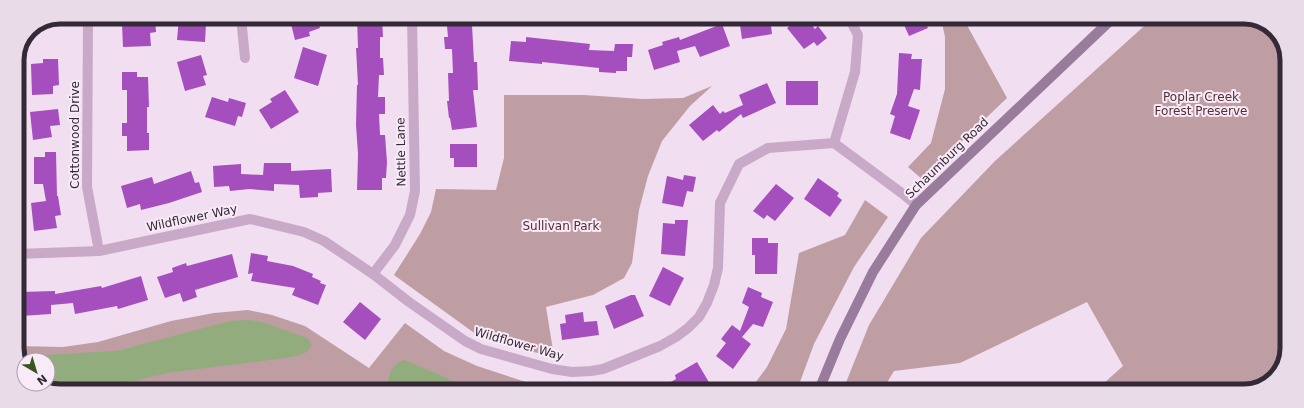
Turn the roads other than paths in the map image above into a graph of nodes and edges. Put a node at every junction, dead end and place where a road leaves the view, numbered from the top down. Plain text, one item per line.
1 (88, 24) edge
2 (242, 24) edge
3 (412, 24) edge
4 (852, 24) edge
5 (1107, 24) edge
6 (245, 58) dead end
7 (834, 143) junction
8 (916, 205) junction
9 (99, 251) junction
10 (24, 254) edge
11 (373, 274) junction
12 (821, 384) edge

1 - 9 street, Cottonwood Drive
2 - 6 street
3 - 11 street, Nettle Lane
4 - 7 street
5 - 8 main road, Schaumburg Road
7 - 8 street
7 - 11 street, Wildflower Way
8 - 12 main road, Schaumburg Road
9 - 10 street, Wildflower Way
9 - 11 street, Wildflower Way

